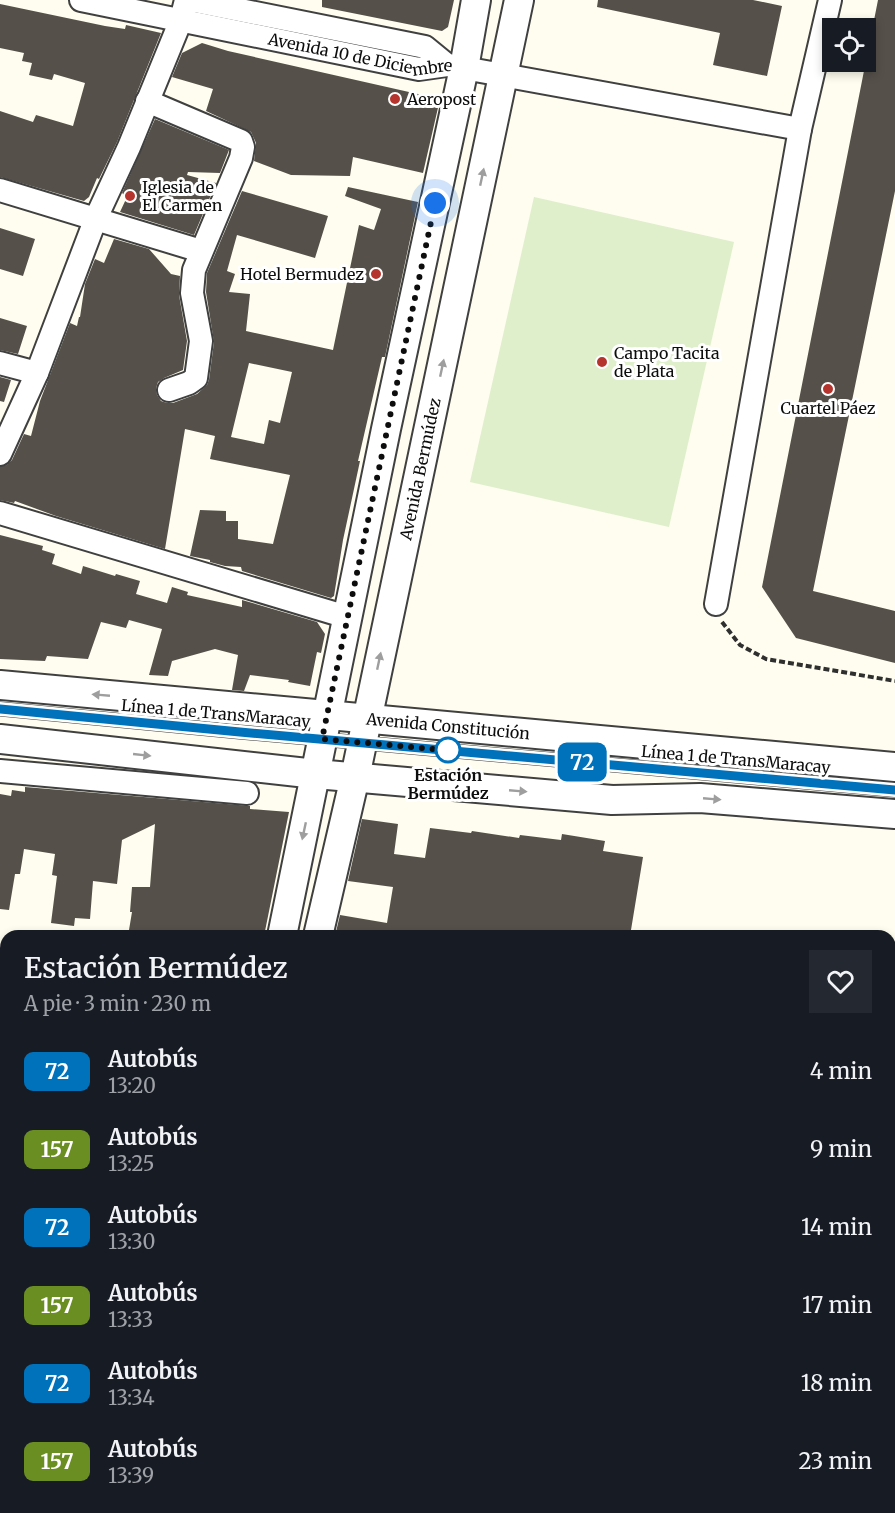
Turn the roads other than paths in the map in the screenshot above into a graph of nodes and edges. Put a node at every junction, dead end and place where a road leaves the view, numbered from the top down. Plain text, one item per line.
1 (81, 0) edge
2 (476, 0) edge
3 (519, 0) edge
4 (830, 0) edge
5 (186, 7) edge
6 (456, 66) junction
7 (504, 75) junction
8 (147, 101) junction
9 (800, 129) junction
10 (0, 190) edge
11 (96, 218) junction
12 (201, 251) junction
13 (0, 363) edge
14 (37, 373) junction
15 (169, 390) dead end
16 (0, 454) edge
17 (0, 513) edge
18 (716, 604) road end
19 (347, 617) junction
20 (0, 686) edge
21 (0, 709) edge
22 (324, 728) junction
23 (364, 731) junction
24 (0, 739) edge
25 (895, 767) edge
26 (0, 771) edge
27 (316, 774) junction
28 (355, 777) junction
29 (895, 790) edge
30 (247, 793) dead end
31 (895, 814) edge
32 (283, 930) edge
33 (319, 930) edge

1 - 5 street, Avenida 10 de Diciembre
2 - 6 street
3 - 7 street, Avenida Bermúdez
4 - 9 street
5 - 6 street, Avenida 10 de Diciembre
5 - 8 street
6 - 7 street, Avenida 10 de Diciembre
6 - 19 street
7 - 9 street, Avenida 10 de Diciembre
23 -> 7 street, Avenida Bermúdez
8 - 11 street
8 - 12 street
9 - 18 street
10 - 11 street
11 - 12 street
11 - 14 street
12 - 15 street
13 - 14 street
14 - 16 street
17 - 19 street
19 - 22 street
22 -> 20 street, Avenida Constitución
21 - 22 lane, Línea 1 de TransMaracay
22 - 23 street, Avenida Constitución
22 - 27 street
23 - 25 street, Avenida Constitución
23 - 28 street, Avenida Bermúdez
23 - 29 lane, Línea 1 de TransMaracay
24 -> 27 street
26 - 30 street
27 - 28 street
27 -> 32 street
28 -> 31 street
28 - 33 street, Avenida Bermúdez

